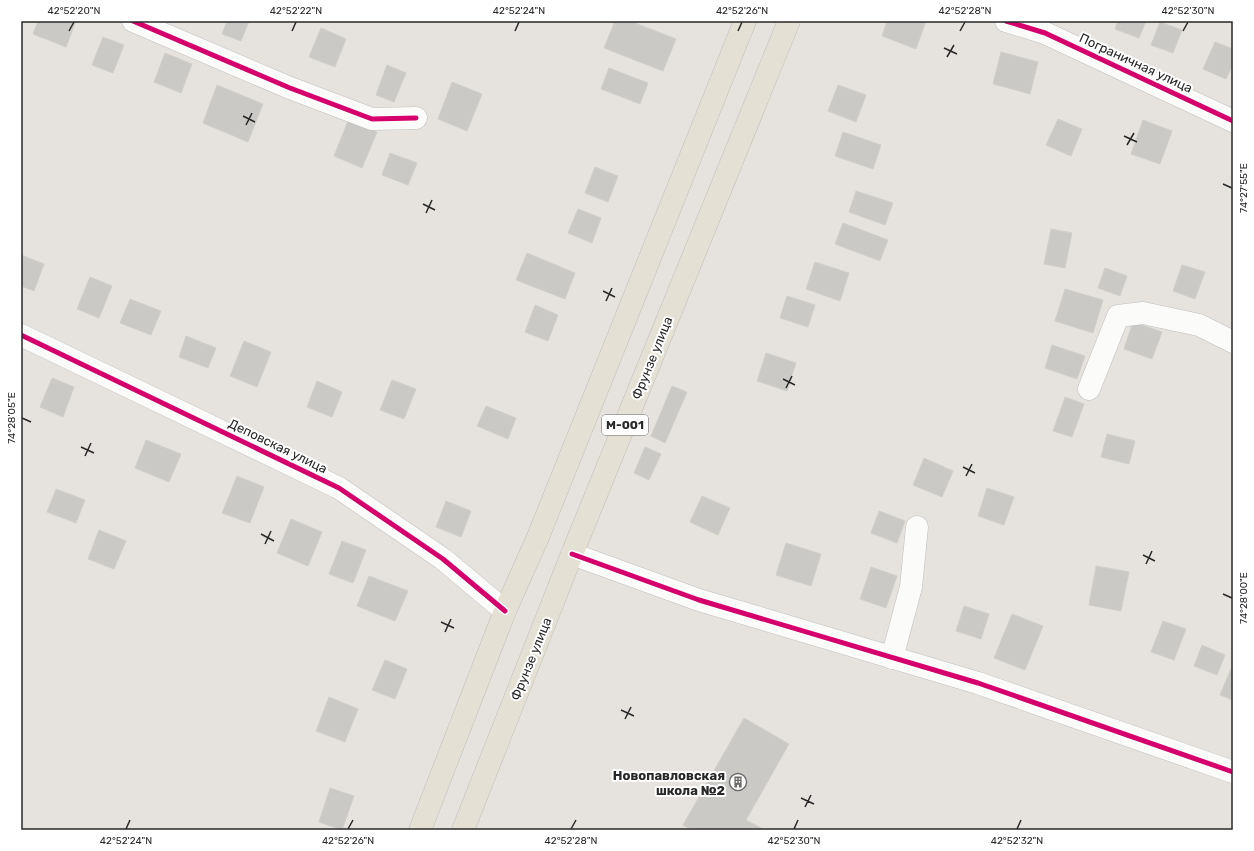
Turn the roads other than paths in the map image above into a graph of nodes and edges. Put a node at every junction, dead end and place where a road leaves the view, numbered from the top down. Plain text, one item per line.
1 (133, 21) edge
2 (746, 21) edge
3 (789, 21) edge
4 (1006, 21) edge
5 (1048, 27) edge
6 (416, 118) dead end
7 (1233, 121) edge
8 (21, 335) edge
9 (1233, 342) edge
10 (1089, 389) dead end
11 (917, 528) dead end
12 (572, 554) junction
13 (506, 610) junction
14 (892, 658) junction
15 (1233, 772) edge
16 (420, 830) edge
17 (463, 830) edge

1 - 6 street
2 - 13 main road, M-001
3 - 12 main road, Фрунзе улица / M-001
4 - 5 street, Пограничная улица
5 - 7 street, Пограничная улица
8 - 13 street, Деповская улица
9 - 10 street
11 - 14 street
12 - 14 street
12 - 17 main road, Фрунзе улица / M-001
13 - 16 main road, M-001
14 - 15 street

